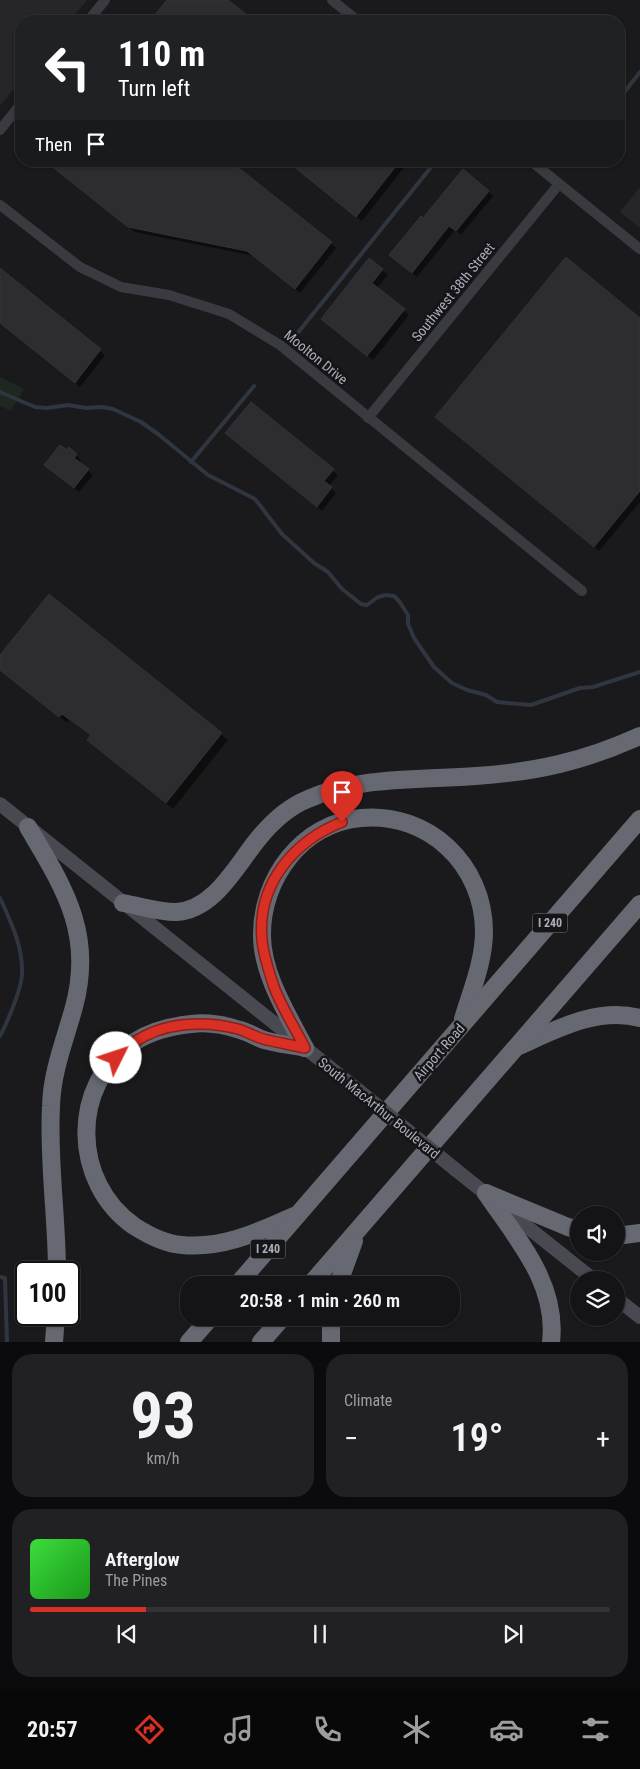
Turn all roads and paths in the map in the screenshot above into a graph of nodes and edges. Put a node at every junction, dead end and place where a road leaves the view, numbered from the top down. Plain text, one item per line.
1 (104, 0) edge
2 (332, 0) edge
3 (93, 15) edge
4 (351, 15) edge
5 (15, 111) edge
6 (0, 130) edge
7 (538, 167) edge
8 (559, 184) junction
9 (0, 205) edge
10 (640, 249) edge
11 (368, 418) junction
12 (582, 591) dead end
13 (640, 736) edge
14 (0, 804) edge
15 (640, 819) edge
16 (28, 827) junction
17 (124, 902) junction
18 (640, 904) edge
19 (640, 1018) edge
20 (460, 1027) junction
21 (305, 1048) junction
22 (514, 1048) junction
23 (486, 1193) junction
24 (299, 1214) junction
25 (570, 1228) edge
26 (357, 1231) junction
27 (640, 1233) edge
28 (625, 1235) edge
29 (56, 1261) edge
30 (583, 1271) edge
31 (246, 1276) edge
32 (318, 1276) edge
33 (341, 1276) edge
34 (625, 1305) edge
35 (640, 1317) edge
36 (55, 1326) edge
37 (203, 1326) edge
38 (275, 1326) edge
39 (331, 1326) edge
40 (54, 1342) edge
41 (189, 1342) edge
42 (261, 1342) edge
43 (330, 1342) edge
44 (551, 1342) edge

1 - 3 street
2 - 4 street
5 - 6 street
7 - 8 street
8 - 10 street
8 - 11 street, Southwest 38th Street
9 - 11 street, Moolton Drive
11 - 12 street, Moolton Drive
13 - 17 highway
14 - 16 main road, South MacArthur Boulevard
15 - 20 highway, Airport Road / I 240
16 - 17 main road, South MacArthur Boulevard
16 - 29 highway
17 - 21 main road, South MacArthur Boulevard
18 - 22 highway
19 - 22 highway
20 - 21 highway
20 - 24 highway, Airport Road / I 240
21 - 23 main road, South MacArthur Boulevard, bridge
21 - 24 highway
22 - 26 highway
23 - 25 highway
23 - 30 main road, South MacArthur Boulevard
23 - 44 highway
24 - 31 highway, Airport Road / I 240
26 - 32 highway
26 - 33 highway
27 - 28 highway
34 - 35 main road
36 - 40 highway
37 - 41 highway
38 - 42 highway
39 - 43 highway

